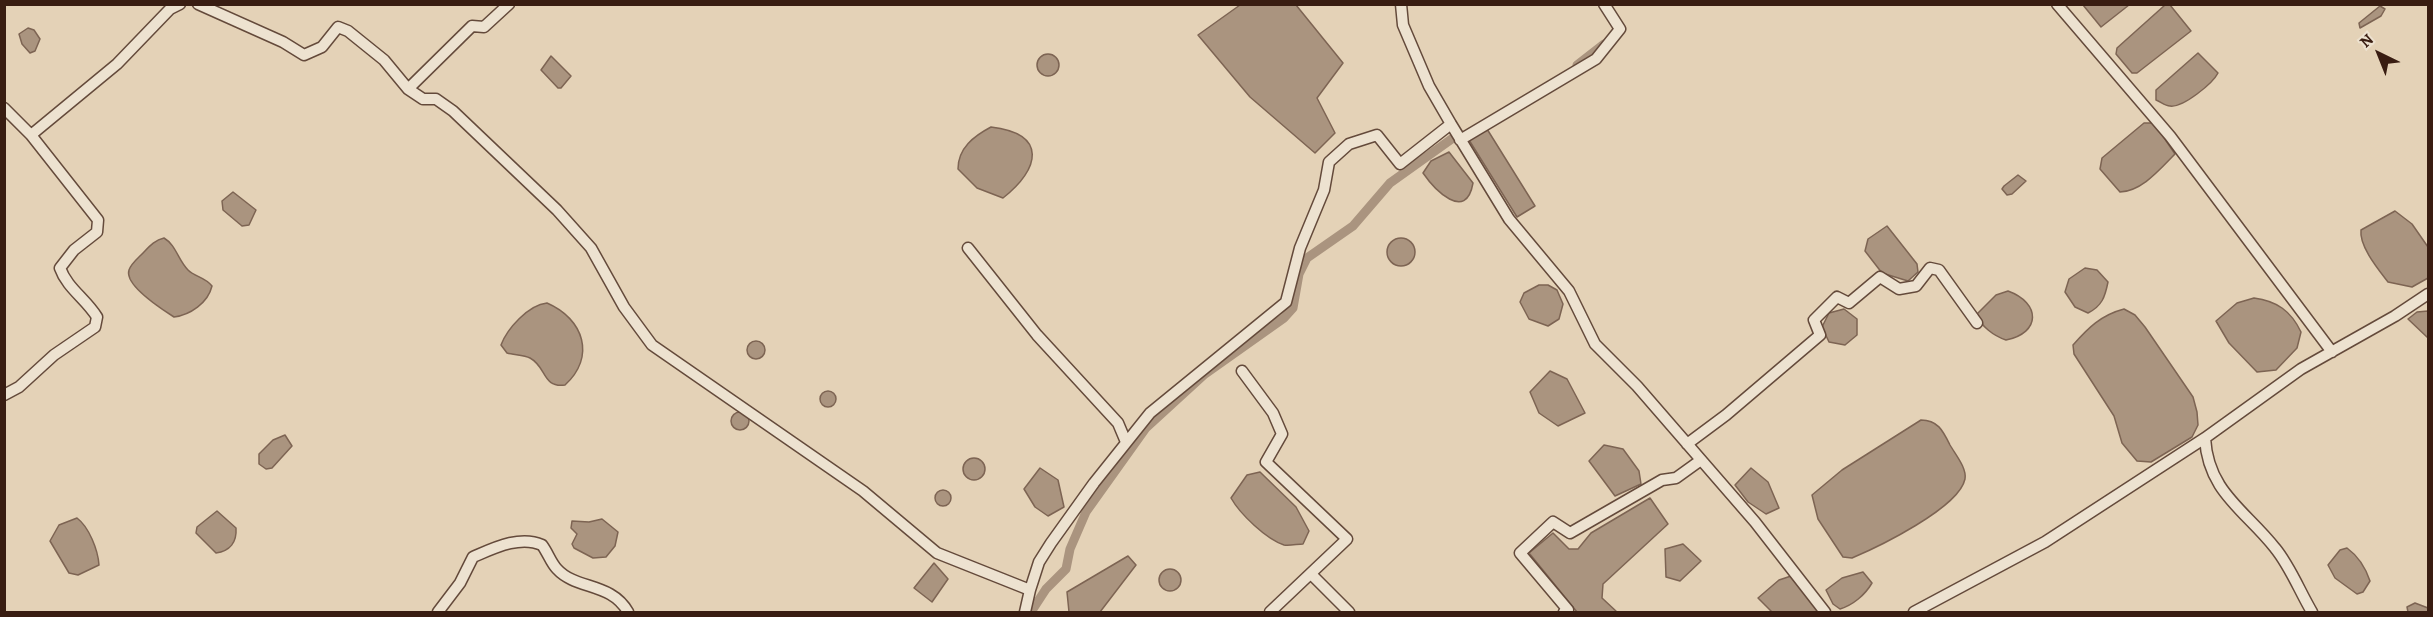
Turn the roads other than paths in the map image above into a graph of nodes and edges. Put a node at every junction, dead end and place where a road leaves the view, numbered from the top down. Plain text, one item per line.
1 (180, 4) edge
2 (198, 4) edge
3 (509, 4) edge
4 (1401, 4) edge
5 (1604, 4) edge
6 (2057, 4) edge
7 (408, 89) junction
8 (4, 108) edge
9 (1451, 124) junction
10 (31, 135) junction
11 (1460, 140) junction
12 (968, 248) dead end
13 (2428, 294) edge
14 (1977, 323) dead end
15 (2332, 352) junction
16 (1242, 371) dead end
17 (4, 395) edge
18 (2205, 438) junction
19 (1126, 442) junction
20 (1687, 444) junction
21 (1701, 460) junction
22 (1311, 574) junction
23 (1030, 590) junction
24 (438, 612) edge
25 (628, 612) edge
26 (1025, 612) edge
27 (1270, 612) edge
28 (1349, 612) edge
29 (1564, 612) edge
30 (1826, 612) edge
31 (1914, 612) edge
32 (2312, 612) edge

1 - 10 street
2 - 7 street
3 - 7 street
4 - 9 street
5 - 11 street
6 - 15 street
7 - 23 street
8 - 10 street
9 - 11 street
9 - 19 street
10 - 17 street
11 - 20 street
12 - 19 street
13 - 15 street
14 - 20 street
15 - 18 street
16 - 22 street
18 - 31 street
18 - 32 street
19 - 23 street
20 - 21 street
21 - 29 street
21 - 30 street
22 - 27 street
22 - 28 street
23 - 26 street
24 - 25 street

